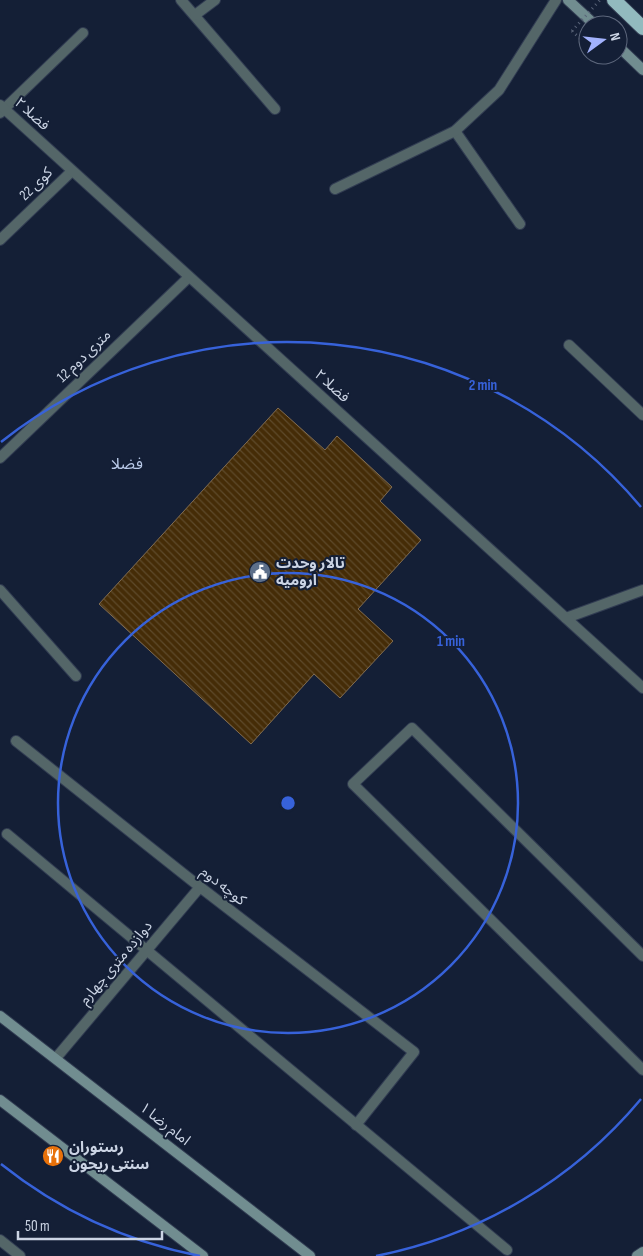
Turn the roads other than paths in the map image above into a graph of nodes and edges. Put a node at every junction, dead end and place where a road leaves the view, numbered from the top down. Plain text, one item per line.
1 (182, 0) edge
2 (215, 0) edge
3 (556, 0) edge
4 (568, 0) edge
5 (614, 0) edge
6 (584, 15) edge
7 (195, 16) junction
8 (643, 28) edge
9 (82, 33) dead end
10 (628, 56) edge
11 (643, 70) edge
12 (1, 109) edge
13 (276, 109) dead end
14 (455, 131) junction
15 (72, 170) junction
16 (335, 189) dead end
17 (520, 224) dead end
18 (0, 240) edge
19 (189, 277) junction
20 (570, 345) dead end
21 (643, 415) edge
22 (0, 458) edge
23 (0, 590) edge
24 (643, 590) edge
25 (566, 618) junction
26 (76, 676) dead end
27 (643, 688) edge
28 (16, 741) dead end
29 (6, 834) dead end
30 (200, 887) junction
31 (147, 950) junction
32 (643, 956) edge
33 (0, 1016) edge
34 (56, 1058) junction
35 (643, 1070) edge
36 (0, 1100) edge
37 (356, 1124) junction
38 (0, 1240) edge
39 (507, 1250) dead end
40 (643, 1252) edge
41 (20, 1256) edge
42 (202, 1256) edge
43 (310, 1256) edge
44 (637, 1256) edge

1 - 7 street
2 - 7 street
3 - 14 street
4 - 6 main road
5 - 8 highway
7 - 13 street
9 - 12 street
10 - 11 main road
12 - 15 street, فضلا ۲
14 - 16 street
14 - 17 street
15 - 18 street, کوی 22
15 - 19 street, فضلا ۲
19 - 22 street, 12 متری دوم
19 - 25 street, فضلا ۲
20 - 21 street
23 - 26 street
24 - 25 street
25 - 27 street, فضلا ۲
28 - 30 street, کوچه دوم
29 - 31 street
30 - 31 street, دوازده متری چهارم
30 - 37 street, کوچه دوم
31 - 34 street, دوازده متری چهارم
31 - 37 street
32 - 35 street
33 - 34 main road, امام رضا ۱
34 - 43 main road, امام رضا ۱
36 - 42 main road
37 - 39 street
38 - 41 street
40 - 44 main road

